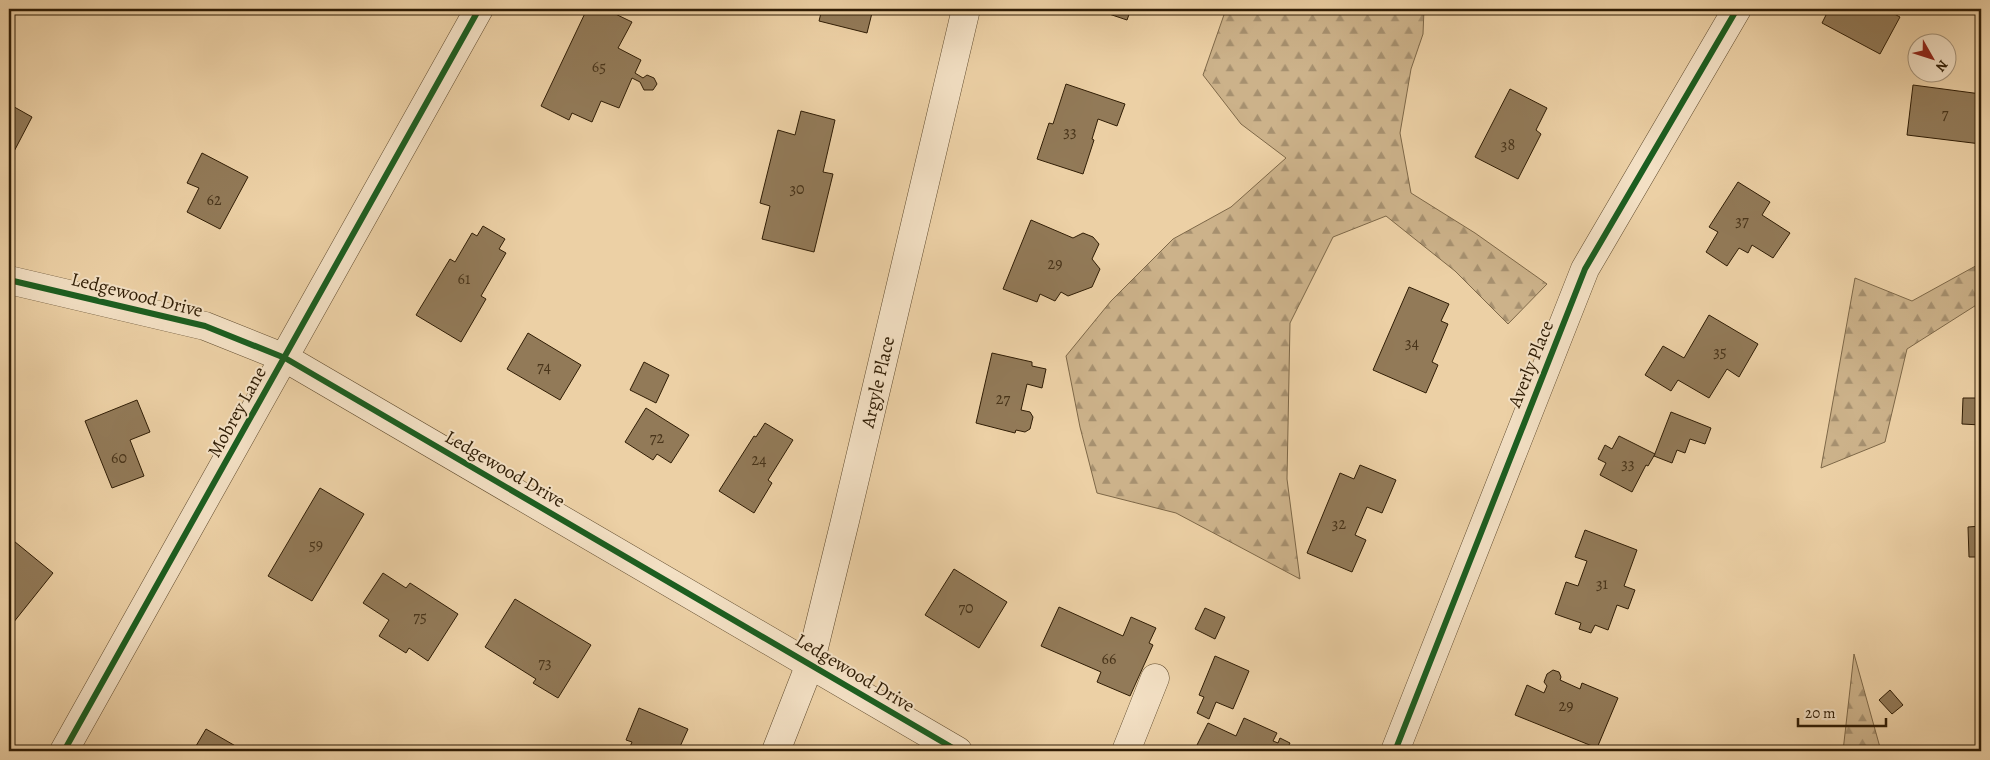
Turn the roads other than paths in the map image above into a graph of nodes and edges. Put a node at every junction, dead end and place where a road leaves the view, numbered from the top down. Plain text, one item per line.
1 (479, 9) edge
2 (966, 9) edge
3 (1737, 9) edge
4 (9, 280) edge
5 (285, 358) junction
6 (810, 664) junction
7 (1155, 678) dead end
8 (64, 751) edge
9 (776, 751) edge
10 (958, 751) edge
11 (1126, 751) edge
12 (1395, 751) edge

1 - 5 street, Mobrey Lane
2 - 6 street, Argyle Place
3 - 12 street, Averly Place
4 - 5 street, Ledgewood Drive
5 - 6 street, Ledgewood Drive
5 - 8 street, Mobrey Lane
6 - 9 street, Argyle Place
6 - 10 street, Ledgewood Drive
7 - 11 street

